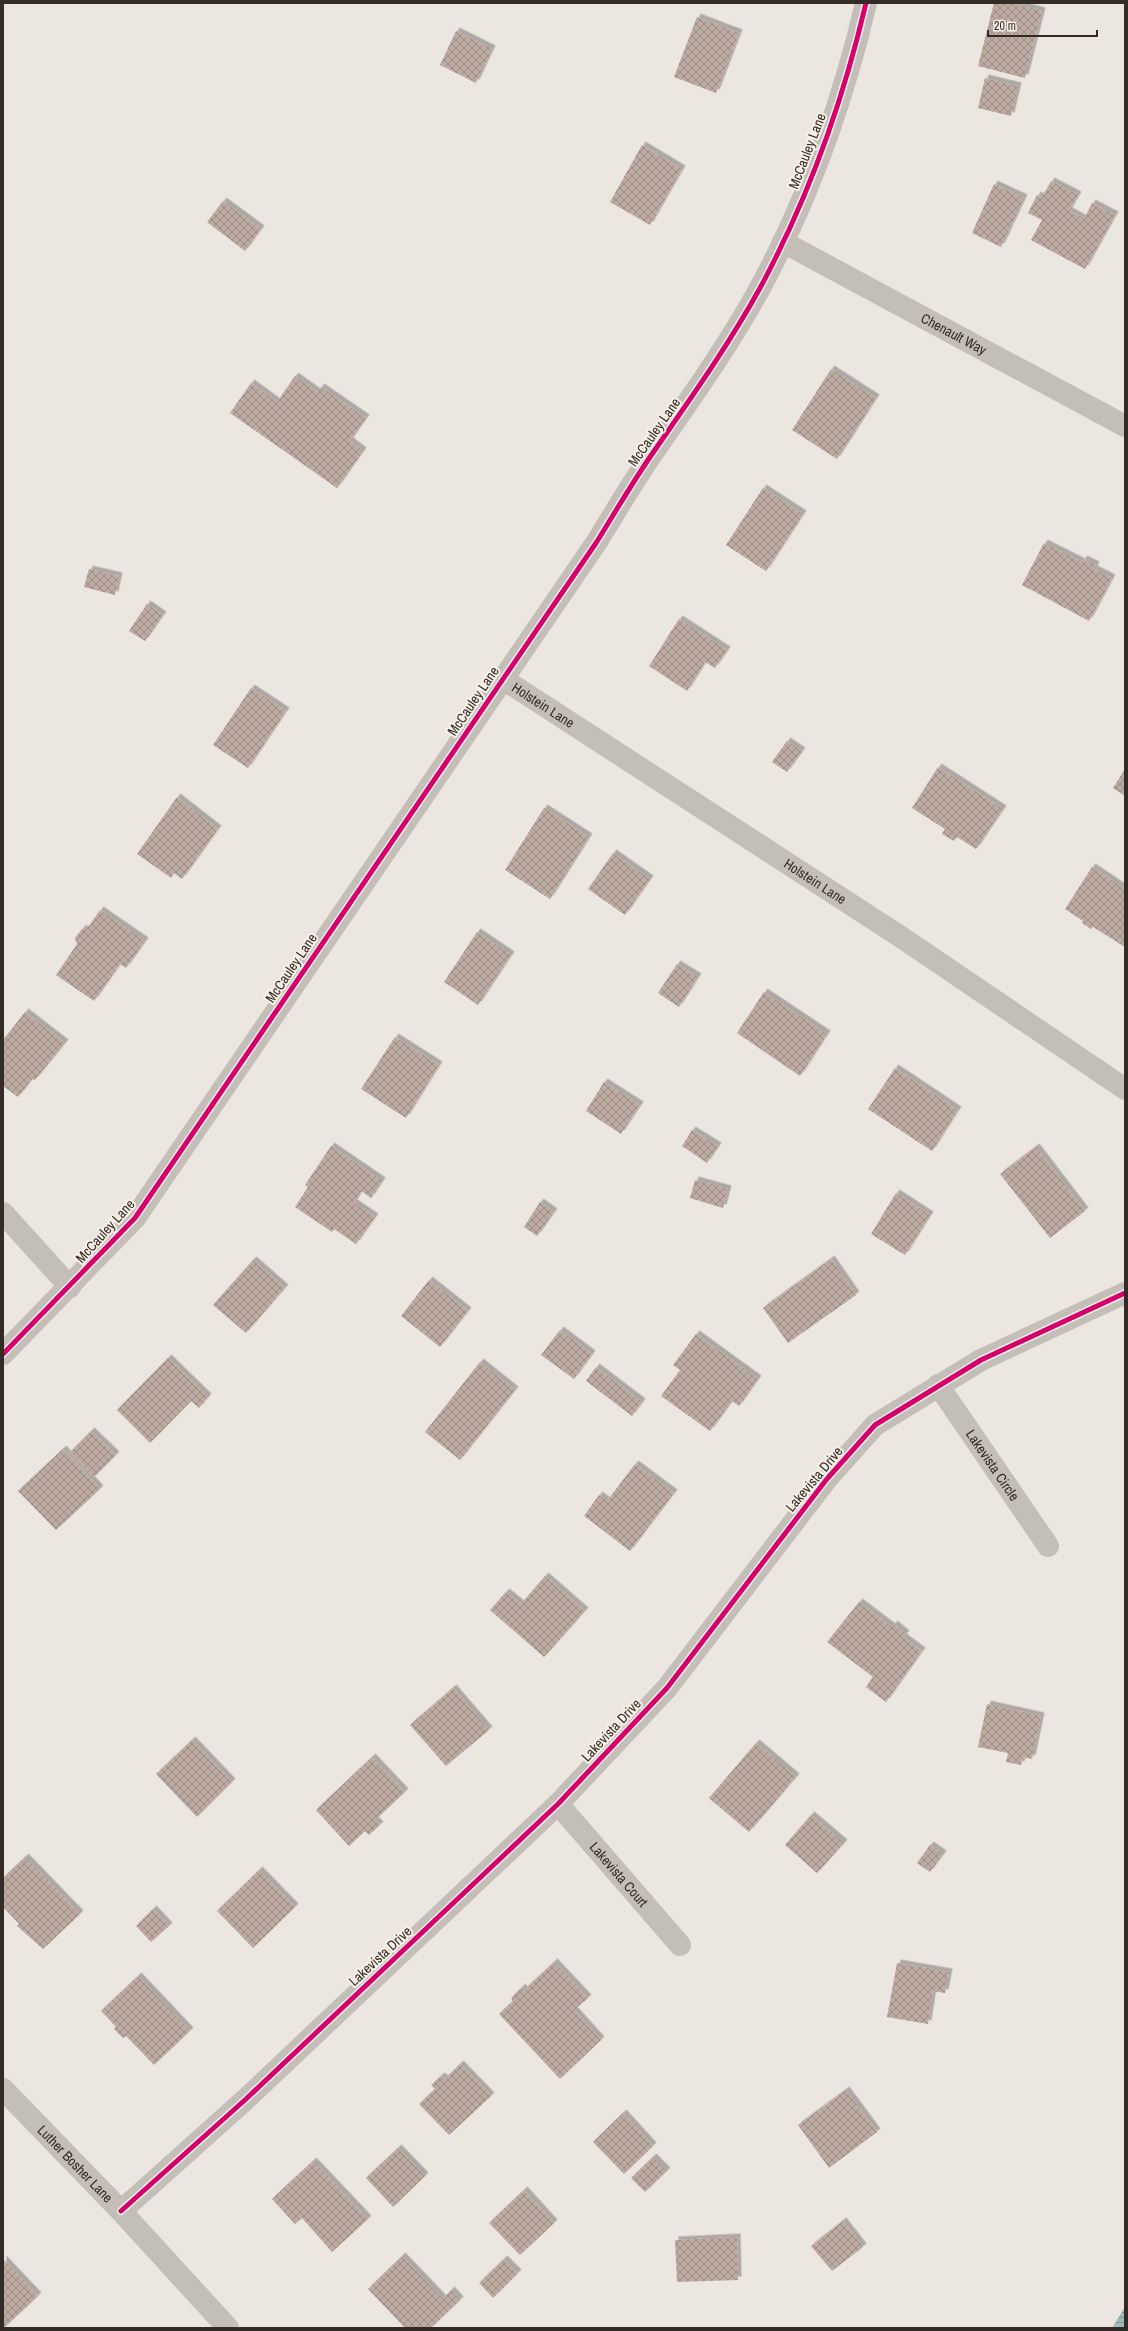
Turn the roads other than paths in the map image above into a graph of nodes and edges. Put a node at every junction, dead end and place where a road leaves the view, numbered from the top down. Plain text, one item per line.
1 (866, 3) edge
2 (782, 242) junction
3 (1125, 426) edge
4 (503, 679) junction
5 (1125, 1089) edge
6 (3, 1214) edge
7 (70, 1287) junction
8 (1125, 1293) edge
9 (3, 1354) edge
10 (938, 1385) junction
11 (1048, 1546) dead end
12 (558, 1804) junction
13 (680, 1945) dead end
14 (3, 2089) edge
15 (121, 2211) junction
16 (228, 2328) edge

1 - 2 street, McCauley Lane
2 - 3 street, Chenault Way
2 - 4 street, McCauley Lane
4 - 5 street, Holstein Lane
4 - 7 street, McCauley Lane
6 - 7 street
7 - 9 street, McCauley Lane
8 - 10 street, Lakevista Drive
10 - 11 street, Lakevista Circle
10 - 12 street, Lakevista Drive
12 - 13 street, Lakevista Court
12 - 15 street, Lakevista Drive
14 - 15 street, Luther Bosher Lane
15 - 16 street, Luther Bosher Lane

